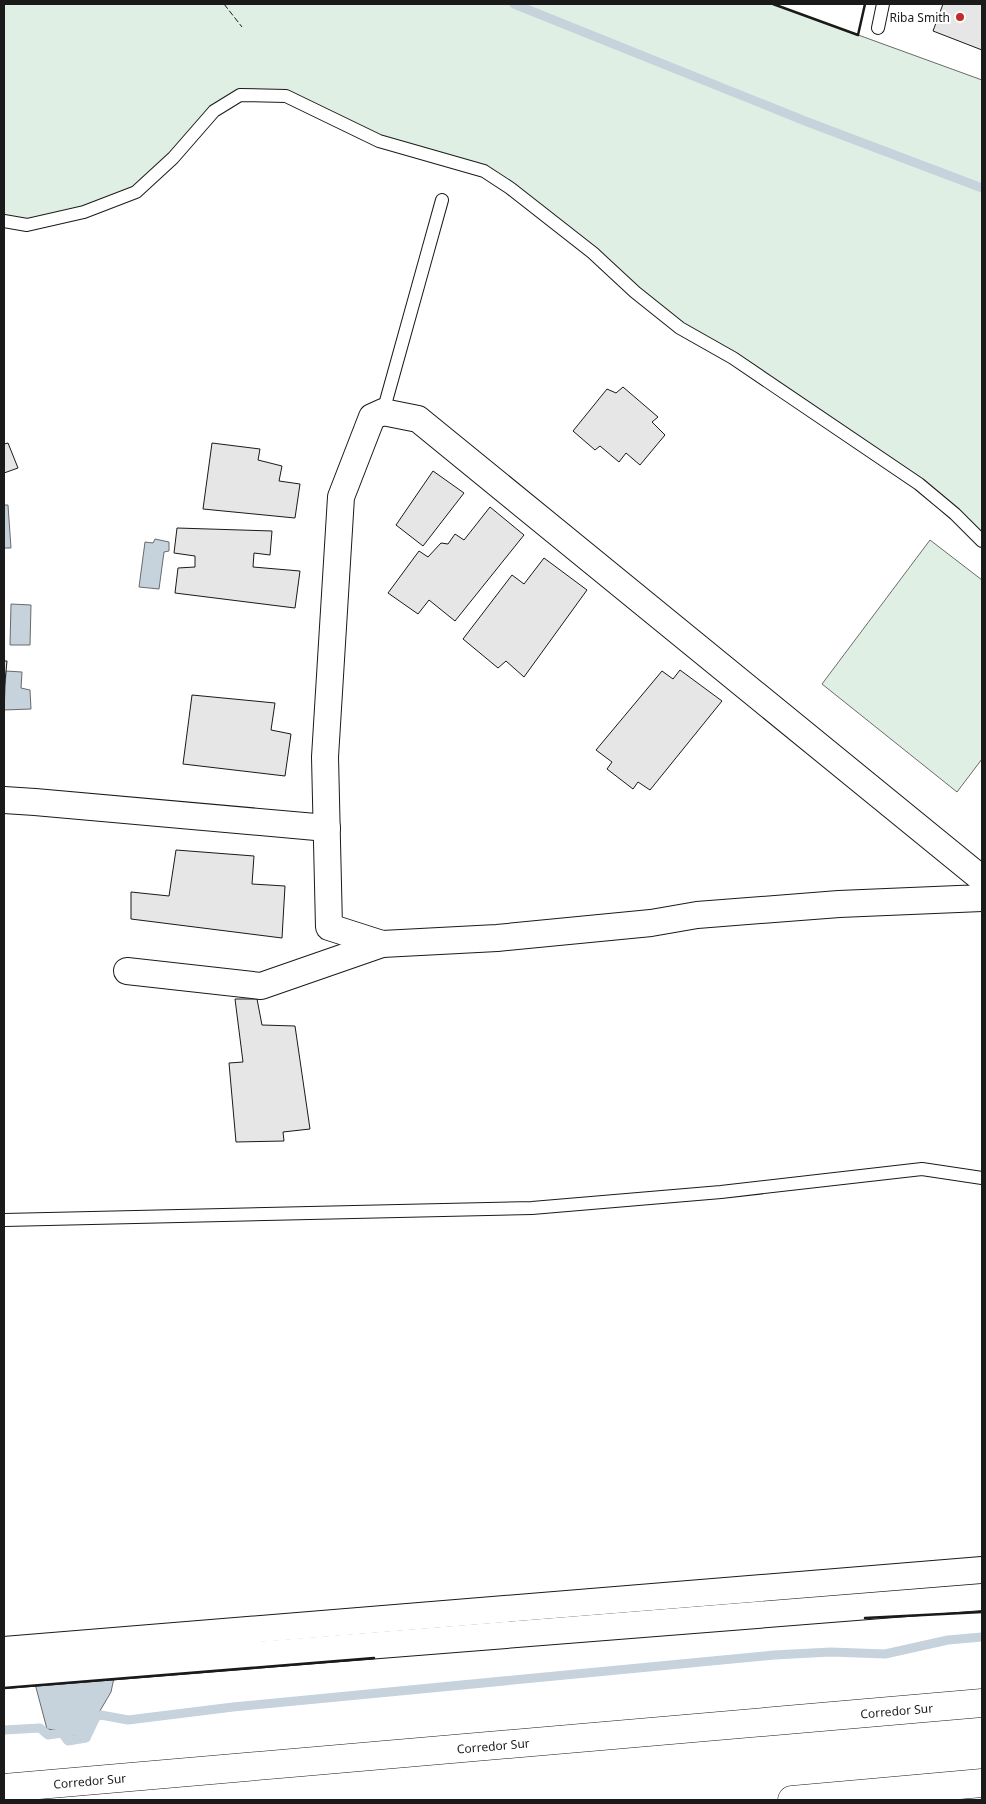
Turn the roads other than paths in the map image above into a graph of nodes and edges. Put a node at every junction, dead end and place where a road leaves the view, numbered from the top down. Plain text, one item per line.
1 (883, 4) edge
2 (878, 28) dead end
3 (442, 200) dead end
4 (4, 221) edge
5 (383, 412) junction
6 (982, 541) edge
7 (4, 800) edge
8 (327, 828) junction
9 (982, 879) edge
10 (982, 898) edge
11 (382, 944) junction
12 (127, 971) dead end
13 (982, 1178) edge
14 (4, 1220) edge
15 (982, 1570) edge
16 (982, 1596) edge
17 (4, 1650) edge
18 (4, 1675) edge
19 (982, 1703) edge
20 (982, 1783) edge
21 (4, 1788) edge
22 (792, 1800) edge

1 - 2 lane
3 - 5 lane
4 - 6 lane
5 - 8 street
5 - 9 street
7 - 8 street
8 - 11 street
10 - 11 street
11 - 12 street
13 - 14 lane
15 - 17 street
16 - 18 street
19 - 21 highway, Corredor Sur
20 - 22 highway

